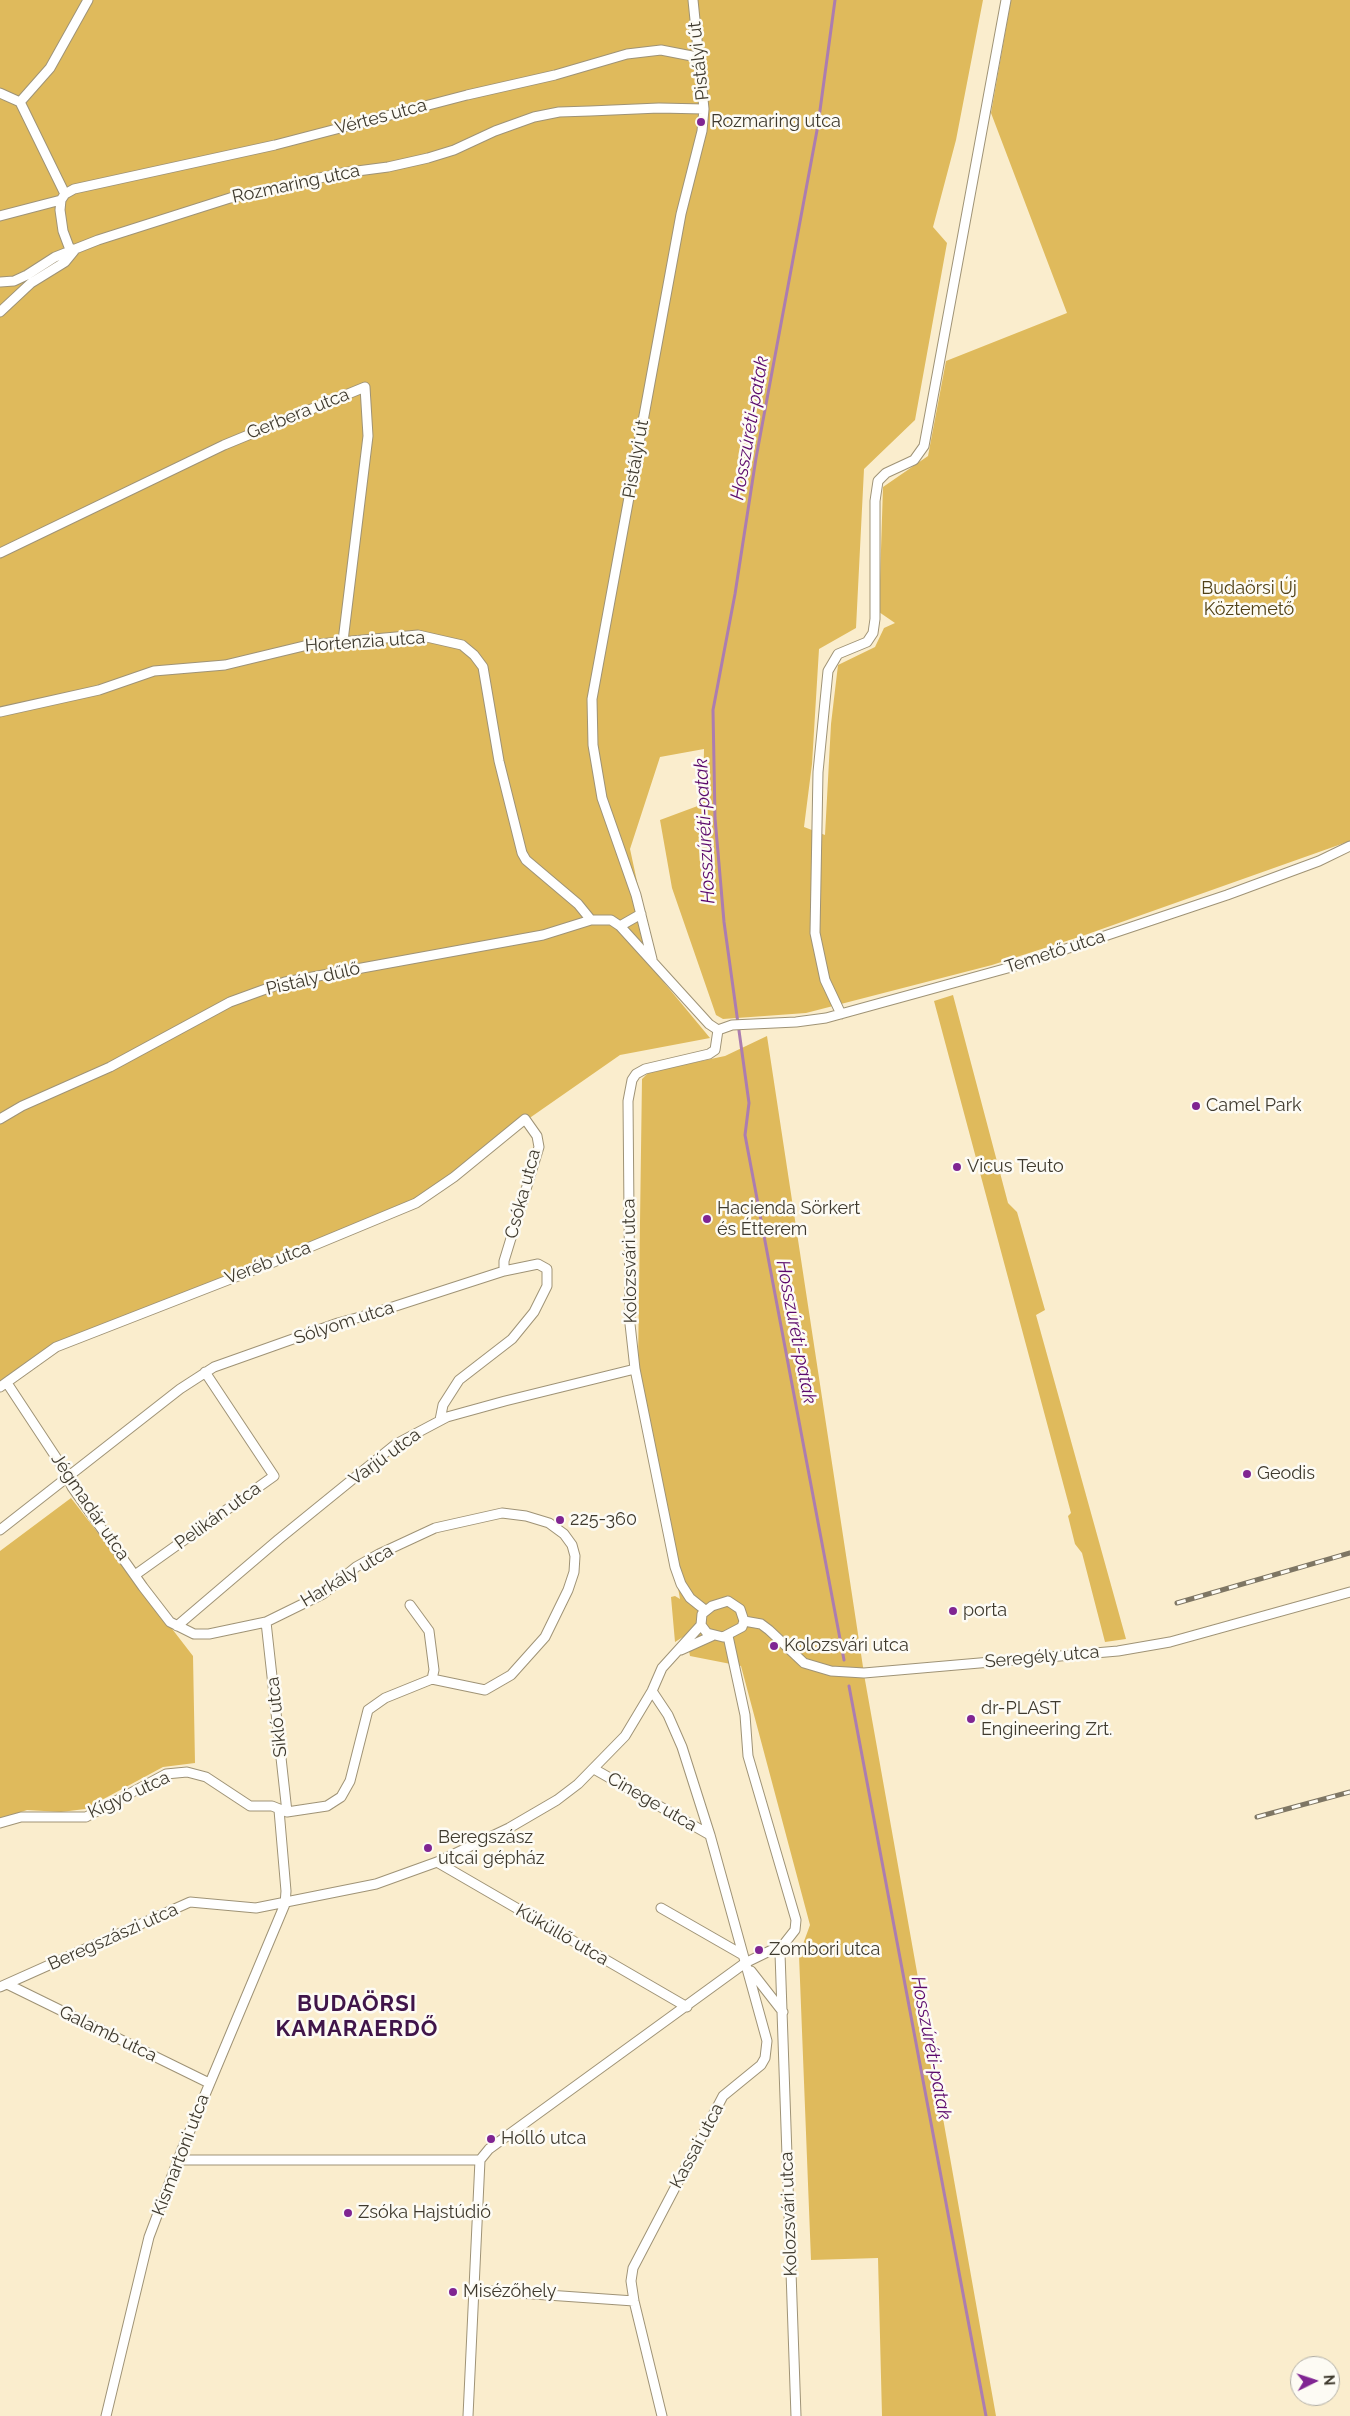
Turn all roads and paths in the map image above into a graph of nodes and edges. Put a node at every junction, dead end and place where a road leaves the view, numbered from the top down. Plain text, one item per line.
1 (88, 0) edge
2 (693, 0) edge
3 (1006, 0) edge
4 (697, 57) junction
5 (0, 94) edge
6 (20, 102) junction
7 (704, 109) junction
8 (63, 197) junction
9 (0, 216) edge
10 (74, 250) junction
11 (0, 282) edge
12 (0, 312) edge
13 (0, 553) edge
14 (343, 641) junction
15 (0, 712) edge
16 (1350, 846) edge
17 (641, 914) junction
18 (591, 920) junction
19 (620, 926) junction
20 (652, 959) junction
21 (841, 1014) junction
22 (718, 1030) junction
23 (0, 1119) edge
24 (525, 1119) joint
25 (504, 1271) junction
26 (635, 1369) junction
27 (205, 1372) junction
28 (4, 1385) edge
29 (440, 1420) junction
30 (69, 1477) junction
31 (0, 1530) edge
32 (135, 1575) junction
33 (1350, 1592) edge
34 (410, 1605) dead end
35 (705, 1610) junction
36 (744, 1621) junction
37 (266, 1622) junction
38 (701, 1625) junction
39 (177, 1626) junction
40 (712, 1636) junction
41 (728, 1636) junction
42 (674, 1654) junction
43 (432, 1679) junction
44 (652, 1691) junction
45 (594, 1768) junction
46 (283, 1811) junction
47 (0, 1822) edge
48 (710, 1834) junction
49 (437, 1862) junction
50 (285, 1904) junction
51 (660, 1908) dead end
52 (784, 1944) junction
53 (744, 1959) junction
54 (4, 1986) edge
55 (686, 2007) junction
56 (783, 2012) junction
57 (209, 2083) junction
58 (177, 2160) junction
59 (480, 2160) junction
60 (475, 2290) junction
61 (634, 2301) junction
62 (106, 2416) edge
63 (468, 2416) edge
64 (662, 2416) edge
65 (796, 2416) edge

1 - 6 street
2 - 4 street, Pistályi út
3 - 21 street
4 - 7 street, Pistályi út
4 - 8 street, Vértes utca
5 - 6 street
6 - 8 street
7 - 10 street, Rozmaring utca
7 - 17 street, Pistályi út
8 - 9 street, Vértes utca
8 - 10 street
10 - 11 street
10 - 12 street, Rozmaring utca
13 - 14 street, Gerbera utca
14 - 15 street, Hortenzia utca
14 - 18 street, Hortenzia utca
16 - 21 street, Temető utca
17 - 19 street
17 - 20 street, Pistályi út
18 - 19 street
18 - 23 street, Pistály dűlő
19 - 20 street
20 - 22 street
21 - 22 street, Temető utca
22 - 26 street, Kolozsvári utca
24 - 25 street, Csóka utca
24 - 28 street, Veréb utca
25 - 27 street, Sólyom utca
25 - 29 street, Sólyom utca
26 - 29 street, Varjú utca
26 - 35 street, Kolozsvári utca
27 - 30 street, Sólyom utca
27 - 32 street, Pelikán utca
28 - 30 street, Jégmadár utca
29 - 39 street, Varjú utca
30 - 31 street, Sólyom utca
30 - 32 street, Jégmadár utca
32 - 39 street, Jégmadár utca
33 - 36 street, Seregély utca
34 - 43 street
35 - 36 street
35 - 38 street
36 - 41 street
37 - 39 street, Harkály utca
37 - 43 street, Harkály utca
37 - 46 street, Sikló utca
38 - 40 street
38 - 42 street, Beregszászi utca
40 - 41 street
40 - 42 street, Beregszászi utca
41 - 52 street, Kolozsvári utca
42 - 44 street, Beregszászi utca
43 - 46 street
44 - 45 street, Beregszászi utca
44 - 48 street, Kassai utca
45 - 48 street, Cinege utca
45 - 49 street, Beregszászi utca
46 - 47 street, Kígyó utca
46 - 50 street
48 - 53 street, Kassai utca
49 - 50 street, Beregszászi utca
49 - 55 street, Küküllő utca
50 - 54 street, Beregszászi utca
50 - 57 street, Kismartoni utca
51 - 53 street
52 - 53 street
52 - 56 street, Kolozsvári utca
53 - 55 street
53 - 56 street
53 - 61 street, Kassai utca
54 - 57 street, Galamb utca
55 - 59 street
56 - 65 street, Kolozsvári utca
57 - 58 street, Kismartoni utca
58 - 59 street
58 - 62 street, Kismartoni utca
59 - 60 street
60 - 61 street
60 - 63 street
61 - 64 street, Kassai utca

